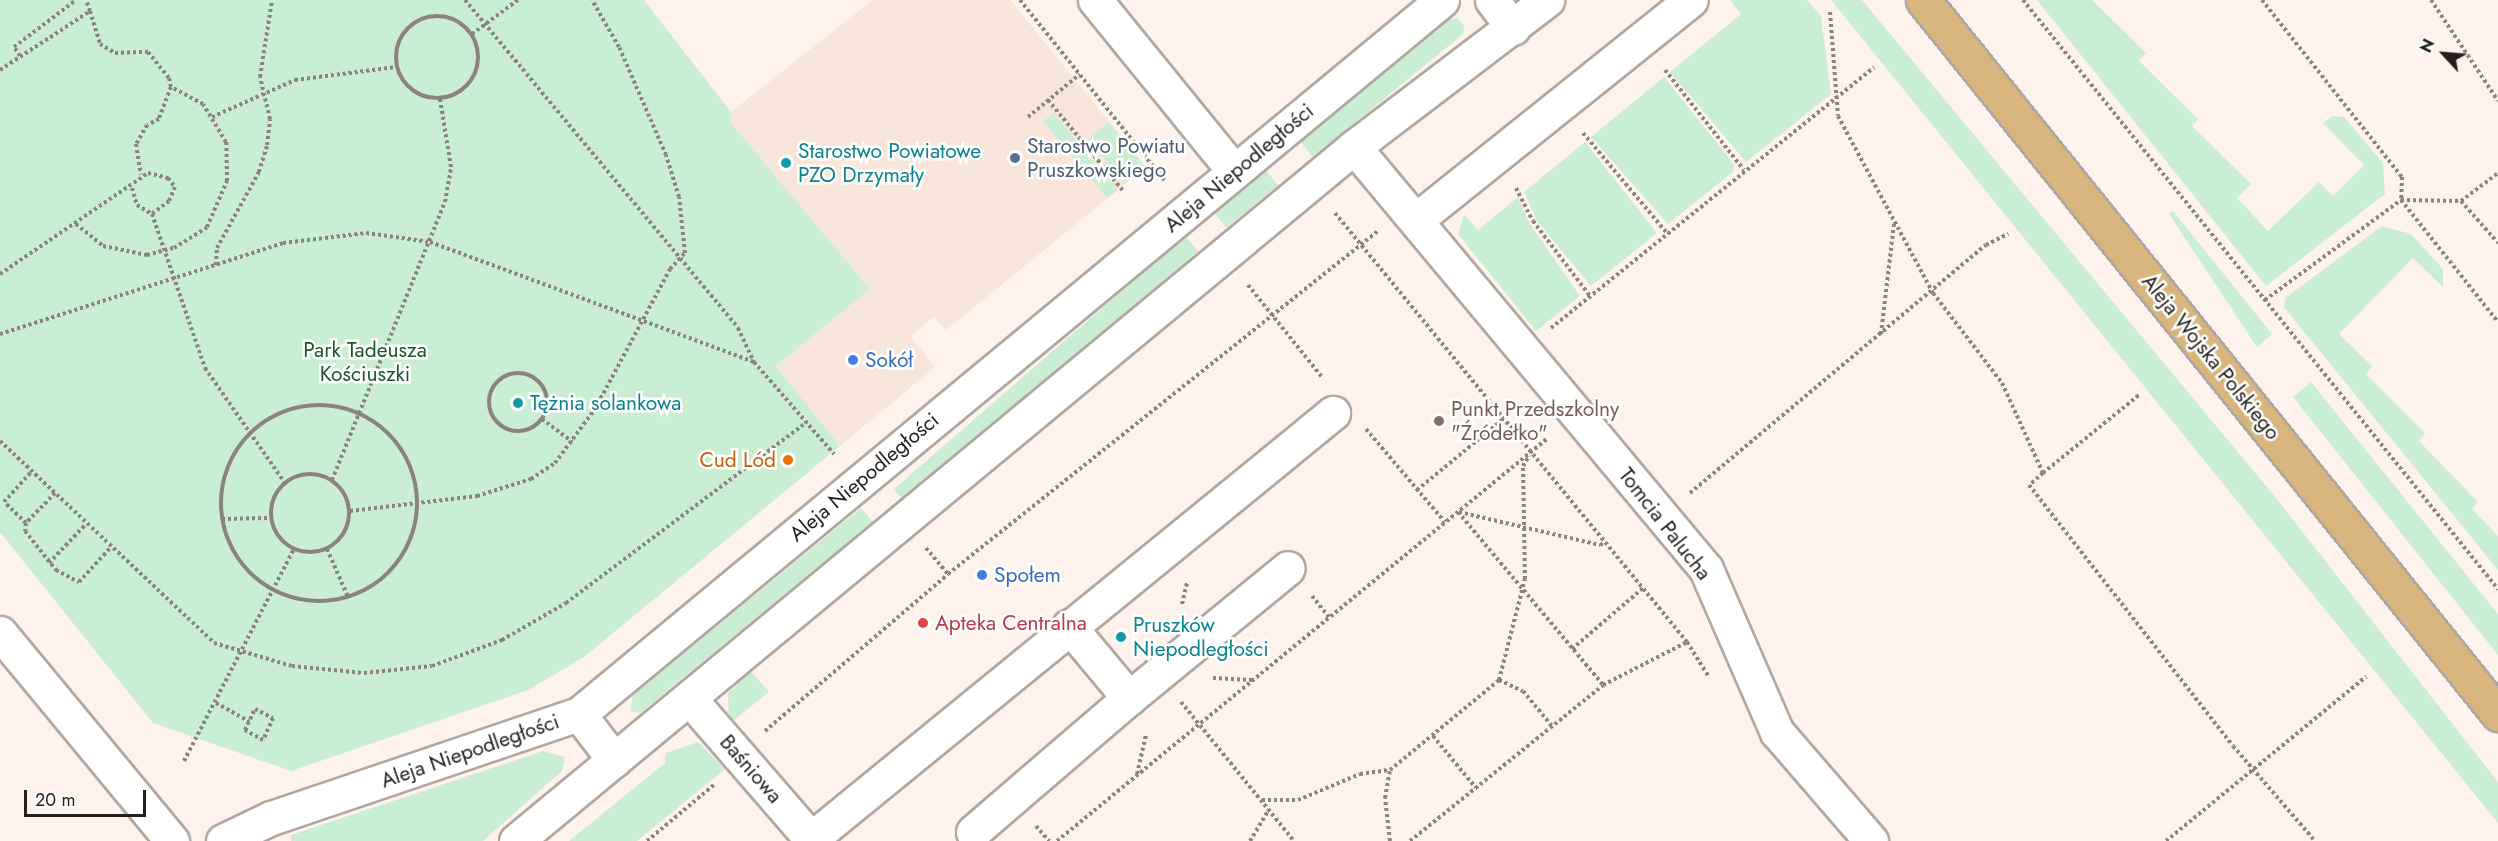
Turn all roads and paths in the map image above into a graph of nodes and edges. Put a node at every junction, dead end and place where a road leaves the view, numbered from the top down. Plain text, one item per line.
1 (76, 0) edge
2 (86, 0) edge
3 (272, 0) edge
4 (465, 0) edge
5 (518, 0) edge
6 (592, 0) edge
7 (1020, 0) edge
8 (1095, 0) edge
9 (1442, 0) edge
10 (1492, 0) edge
11 (1547, 0) edge
12 (1691, 0) edge
13 (1923, 0) edge
14 (2023, 0) edge
15 (2262, 0) edge
16 (2431, 0) edge
17 (90, 11) junction
18 (1830, 12) dead end
19 (485, 25) junction
20 (1513, 28) junction
21 (472, 34) junction
22 (1641, 40) junction
23 (20, 56) junction
24 (1874, 66) dead end
25 (396, 67) junction
26 (0, 70) edge
27 (1080, 74) junction
28 (171, 87) junction
29 (263, 91) junction
30 (1837, 96) junction
31 (440, 99) junction
32 (1048, 100) junction
33 (2498, 100) edge
34 (1559, 104) junction
35 (212, 117) junction
36 (1028, 117) dead end
37 (1354, 147) junction
38 (1493, 158) junction
39 (1744, 170) junction
40 (1234, 171) junction
41 (2498, 173) edge
42 (141, 175) junction
43 (1163, 178) dead end
44 (132, 188) junction
45 (1124, 192) dead end
46 (2401, 200) junction
47 (2461, 201) junction
48 (1328, 205) dead end
49 (152, 214) junction
50 (1416, 220) junction
51 (1894, 220) junction
52 (76, 224) junction
53 (1667, 233) junction
54 (2008, 234) dead end
55 (430, 242) junction
56 (2498, 243) edge
57 (1357, 244) junction
58 (164, 252) junction
59 (679, 261) junction
60 (216, 264) junction
61 (0, 274) edge
62 (173, 280) junction
63 (1932, 293) junction
64 (1590, 296) junction
65 (2265, 300) junction
66 (640, 322) junction
67 (2498, 322) edge
68 (0, 334) edge
69 (1881, 335) junction
70 (1525, 349) junction
71 (754, 362) junction
72 (2139, 395) dead end
73 (358, 412) junction
74 (1333, 413) dead end
75 (542, 419) junction
76 (1503, 419) junction
77 (807, 422) junction
78 (249, 435) junction
79 (1, 442) edge
80 (572, 442) junction
81 (1531, 453) junction
82 (843, 459) dead end
83 (32, 471) junction
84 (2043, 473) junction
85 (332, 480) junction
86 (285, 483) junction
87 (1418, 490) dead end
88 (55, 494) junction
89 (1684, 498) dead end
90 (2, 500) edge
91 (418, 505) junction
92 (350, 512) junction
93 (1458, 512) junction
94 (271, 518) junction
95 (222, 519) junction
96 (26, 523) junction
97 (87, 524) junction
98 (1524, 524) junction
99 (917, 542) dead end
100 (1605, 543) junction
101 (111, 547) junction
102 (294, 549) junction
103 (327, 549) junction
104 (1162, 550) junction
105 (49, 563) junction
106 (1288, 568) dead end
107 (948, 574) junction
108 (1522, 587) junction
109 (1643, 588) junction
110 (274, 590) junction
111 (2498, 590) edge
112 (348, 597) junction
113 (1069, 626) junction
114 (0, 633) edge
115 (1687, 642) junction
116 (1572, 649) junction
117 (242, 655) junction
118 (1172, 663) junction
119 (2366, 677) dead end
120 (1499, 680) junction
121 (1711, 680) dead end
122 (1603, 685) junction
123 (688, 698) junction
124 (1129, 698) junction
125 (216, 703) junction
126 (579, 714) junction
127 (2498, 714) edge
128 (249, 721) junction
129 (1198, 724) junction
130 (1552, 726) junction
131 (1433, 736) junction
132 (744, 759) junction
133 (614, 760) junction
134 (184, 761) dead end
135 (2254, 768) junction
136 (1390, 770) junction
137 (1476, 788) junction
138 (1262, 800) junction
139 (1269, 809) junction
140 (973, 832) dead end
141 (812, 840) edge
142 (172, 841) edge
143 (223, 841) edge
144 (516, 841) edge
145 (647, 841) edge
146 (1057, 841) edge
147 (1250, 841) edge
148 (1294, 841) edge
149 (1390, 841) edge
150 (1410, 841) edge
151 (1871, 841) edge
152 (2166, 841) edge
153 (2315, 841) edge

1 - 23 path
2 - 17 path
3 - 29 path
4 - 19 path
5 - 19 path
6 - 59 path
7 - 27 path
8 - 40 street
9 - 40 street, Aleja Niepodległości
10 - 20 street
11 - 20 street
12 - 22 street
13 - 127 main road, Aleja Wojska Polskiego
14 - 65 path
15 - 46 path
16 - 33 path
17 - 23 path
17 - 28 path
18 - 30 path
19 - 21 path
19 - 59 path
20 - 37 street
21 - 25 path
21 - 31 path
22 - 34 street
22 - 39 path
23 - 26 path
24 - 30 path
25 - 29 path
25 - 31 path
27 - 32 path
27 - 43 path
28 - 35 path
28 - 42 path
29 - 35 path
29 - 60 path
30 - 39 path
30 - 51 path
31 - 55 path
32 - 36 path
32 - 45 path
34 - 38 street
34 - 53 path
35 - 58 path
37 - 50 street, Tomcia Palucha
37 - 123 street
38 - 50 street
38 - 64 path
39 - 53 path
40 - 126 street, Aleja Niepodległości
41 - 47 path
42 - 44 path
42 - 49 path
44 - 49 path
44 - 52 path
46 - 47 path
46 - 65 path
46 - 67 path
47 - 56 path
48 - 57 path
49 - 58 path
50 - 70 street, Tomcia Palucha
51 - 63 path
51 - 69 path
52 - 58 path
52 - 61 path
53 - 64 path
54 - 63 path
55 - 60 path
55 - 66 path
55 - 73 path
57 - 76 path
57 - 107 path
58 - 62 path
59 - 66 path
59 - 71 path
60 - 62 path
62 - 68 path
62 - 78 path
63 - 69 path
63 - 84 path
64 - 70 path
65 - 111 path
66 - 71 path
66 - 80 path
69 - 89 path
70 - 151 street, Tomcia Palucha
71 - 77 path
72 - 84 path
73 - 78 path
73 - 85 path
73 - 91 path
74 - 104 street
75 - 75 path
75 - 80 path
76 - 81 path
76 - 87 path
77 - 82 path
77 - 117 path
78 - 86 path
78 - 95 path
79 - 83 path
80 - 91 path
81 - 93 path
81 - 98 path
81 - 100 path
83 - 88 path
83 - 90 path
84 - 135 path
85 - 86 path
85 - 92 path
86 - 94 path
88 - 96 path
88 - 97 path
90 - 96 path
91 - 92 path
91 - 112 path
92 - 103 path
93 - 98 path
93 - 108 path
93 - 129 path
94 - 95 path
94 - 102 path
95 - 110 path
96 - 105 path
97 - 101 path
97 - 105 path
98 - 100 path
98 - 108 path
99 - 107 path
100 - 109 path
101 - 105 path
101 - 117 path
102 - 103 path
102 - 110 path
103 - 112 path
104 - 113 street
104 - 118 path
106 - 118 street
107 - 132 path
108 - 116 path
108 - 120 path
109 - 115 path
109 - 116 path
110 - 112 path
110 - 117 path
113 - 124 street
113 - 141 street
114 - 142 street
115 - 121 path
115 - 122 path
116 - 122 path
117 - 125 path
118 - 124 street
119 - 135 path
120 - 130 path
120 - 131 path
122 - 130 path
123 - 132 street, Baśniowa
123 - 133 street
124 - 140 street
125 - 128 path
125 - 134 path
126 - 133 street
126 - 143 street, Aleja Niepodległości
128 - 128 path
129 - 138 path
129 - 146 path
130 - 137 path
131 - 136 path
131 - 137 path
132 - 141 street, Baśniowa
132 - 145 path
133 - 144 street
135 - 152 path
135 - 153 path
136 - 138 path
136 - 149 path
137 - 150 path
138 - 139 path
139 - 147 path
139 - 148 path

